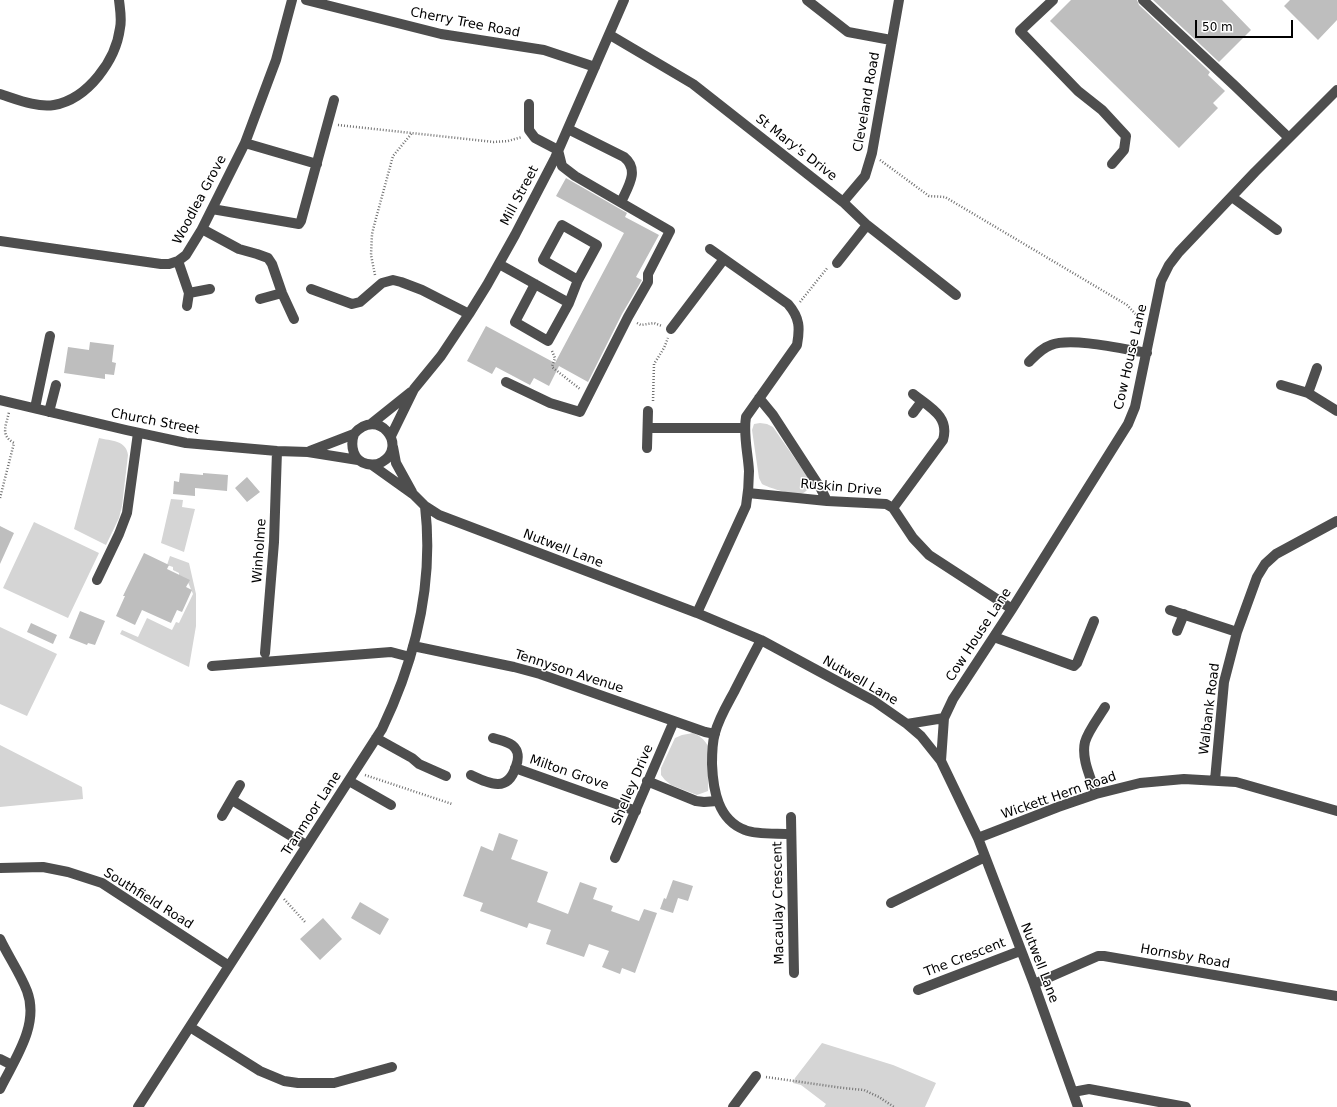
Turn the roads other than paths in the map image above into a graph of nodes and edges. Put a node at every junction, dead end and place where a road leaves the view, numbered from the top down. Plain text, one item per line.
1 (119, 0) edge
2 (292, 0) edge
3 (306, 0) edge
4 (624, 0) edge
5 (807, 0) edge
6 (899, 0) edge
7 (1053, 0) edge
8 (1143, 0) edge
9 (610, 35) junction
10 (891, 40) junction
11 (595, 68) junction
12 (1337, 90) edge
13 (0, 94) edge
14 (334, 100) dead end
15 (529, 104) dead end
16 (568, 129) junction
17 (1289, 138) junction
18 (245, 143) junction
19 (558, 150) junction
20 (317, 164) junction
21 (1112, 164) dead end
22 (1232, 197) junction
23 (621, 202) junction
24 (843, 202) junction
25 (212, 209) junction
26 (867, 225) junction
27 (202, 229) junction
28 (1277, 230) dead end
29 (0, 241) edge
30 (710, 249) dead end
31 (724, 259) junction
32 (178, 261) junction
33 (837, 263) road end
34 (499, 264) junction
35 (578, 280) junction
36 (535, 284) junction
37 (210, 289) dead end
38 (311, 289) dead end
39 (189, 293) junction
40 (282, 293) junction
41 (956, 295) dead end
42 (260, 299) dead end
43 (569, 303) junction
44 (187, 306) dead end
45 (469, 314) junction
46 (294, 319) dead end
47 (671, 329) road end
48 (50, 336) dead end
49 (1146, 353) junction
50 (1029, 362) dead end
51 (1317, 368) dead end
52 (506, 382) dead end
53 (56, 385) dead end
54 (1281, 386) dead end
55 (414, 389) junction
56 (1308, 393) junction
57 (913, 394) dead end
58 (759, 398) junction
59 (0, 400) edge
60 (922, 401) junction
61 (35, 408) junction
62 (648, 411) road end
63 (1337, 411) edge
64 (49, 412) junction
65 (913, 413) dead end
66 (371, 424) junction
67 (648, 428) junction
68 (744, 428) junction
69 (138, 433) junction
70 (354, 434) junction
71 (392, 440) junction
72 (648, 448) dead end
73 (277, 451) junction
74 (308, 452) junction
75 (358, 460) junction
76 (372, 465) junction
77 (748, 493) junction
78 (414, 495) junction
79 (827, 500) junction
80 (425, 506) junction
81 (893, 508) junction
82 (1337, 521) edge
83 (97, 580) dead end
84 (1012, 609) junction
85 (1170, 610) dead end
86 (697, 613) junction
87 (1184, 614) junction
88 (1094, 621) dead end
89 (1177, 631) dead end
90 (1236, 632) junction
91 (994, 637) junction
92 (761, 640) junction
93 (413, 646) junction
94 (265, 653) dead end
95 (410, 657) junction
96 (212, 666) dead end
97 (1105, 706) dead end
98 (944, 718) junction
99 (674, 721) junction
100 (907, 724) junction
101 (715, 734) junction
102 (376, 738) junction
103 (492, 738) dead end
104 (941, 761) junction
105 (515, 768) junction
106 (471, 775) dead end
107 (446, 776) dead end
108 (1215, 780) junction
109 (349, 781) junction
110 (647, 781) junction
111 (240, 785) dead end
112 (1096, 794) junction
113 (232, 800) junction
114 (717, 801) junction
115 (391, 805) dead end
116 (636, 810) junction
117 (1337, 811) edge
118 (222, 816) dead end
119 (790, 817) dead end
120 (791, 834) junction
121 (978, 838) junction
122 (306, 846) junction
123 (985, 856) junction
124 (615, 858) dead end
125 (0, 868) edge
126 (891, 903) dead end
127 (0, 939) edge
128 (1020, 951) junction
129 (229, 966) junction
130 (794, 973) dead end
131 (1034, 984) junction
132 (918, 990) dead end
133 (1337, 996) edge
134 (190, 1027) junction
135 (0, 1059) edge
136 (12, 1065) junction
137 (392, 1067) dead end
138 (756, 1076) road end
139 (0, 1089) edge
140 (1073, 1092) junction
141 (138, 1107) edge
142 (733, 1107) edge
143 (1078, 1107) edge
144 (1186, 1107) edge

1 - 13 street
2 - 18 street, Woodlea Grove
3 - 11 street, Cherry Tree Road
4 - 9 street, Mill Street
5 - 10 street
6 - 10 street, Cleveland Road
7 - 21 street
8 - 17 street
9 - 11 street, Mill Street
9 - 24 street, St Mary's Drive
10 - 24 street, Cleveland Road
11 - 16 street, Mill Street
12 - 17 street, Cow House Lane
14 - 20 street
15 - 19 street
16 - 19 street, Mill Street
16 - 23 street
17 - 22 street, Cow House Lane
18 - 20 street
18 - 25 street, Woodlea Grove
19 - 23 street
19 - 34 street, Mill Street
20 - 25 street
22 - 28 street
22 - 49 street, Cow House Lane
23 - 52 street
24 - 26 street, St Mary's Drive
25 - 27 street, Woodlea Grove
26 - 33 street
26 - 41 street, St Mary's Drive
27 - 32 street, Woodlea Grove
27 - 40 street
29 - 32 street, Woodlea Grove
30 - 31 street
31 - 47 street
31 - 58 street
32 - 39 street
34 - 36 street
34 - 45 street, Mill Street
35 - 35 street
35 - 43 street
36 - 43 street
36 - 43 street
37 - 39 street
38 - 45 street
39 - 44 street
40 - 42 street
40 - 46 street
45 - 55 street, Mill Street
48 - 61 street
49 - 50 street
49 - 84 street, Cow House Lane
51 - 56 street
53 - 64 street
54 - 56 street
55 - 66 street, Mill Street
55 - 71 street, Mill Street
56 - 63 street
57 - 60 street
58 - 68 street
58 - 79 street
59 - 61 street, Church Street
60 - 65 street
60 - 81 street
61 - 64 street, Church Street
62 - 67 street
64 - 69 street, Church Street
66 - 70 street
66 - 71 street
67 - 68 street
67 - 72 street
68 - 77 street
69 - 73 street, Church Street
69 - 83 street
70 - 74 street, Church Street
70 - 75 street
71 - 76 street
71 - 78 street, Nutwell Lane
73 - 74 street, Church Street
73 - 94 street, Winholme
74 - 75 street, Church Street
75 - 76 street
76 - 78 street, Nutwell Lane
77 - 79 street, Ruskin Drive
77 - 86 street
78 - 80 street, Nutwell Lane
79 - 81 street, Ruskin Drive
80 - 86 street, Nutwell Lane
80 - 93 street, Tranmoor Lane
81 - 84 street, Ruskin Drive
82 - 90 street, Walbank Road
84 - 91 street, Cow House Lane
85 - 87 street
86 - 92 street, Nutwell Lane
87 - 89 street
87 - 90 street
88 - 91 street
90 - 108 street, Walbank Road
91 - 98 street, Cow House Lane
92 - 100 street, Nutwell Lane
92 - 101 street, Macaulay Crescent
93 - 95 street, Tranmoor Lane
93 - 99 street, Tennyson Avenue
95 - 96 street
95 - 102 street, Tranmoor Lane
97 - 112 street
98 - 100 street
98 - 104 street, Cow House Lane
99 - 101 street, Tennyson Avenue
99 - 110 street, Shelley Drive
100 - 104 street, Nutwell Lane
101 - 114 street, Macaulay Crescent
102 - 107 street
102 - 109 street, Tranmoor Lane
103 - 105 street
104 - 121 street, Nutwell Lane
105 - 106 street
105 - 116 street, Milton Grove
108 - 112 street, Wickett Hern Road
108 - 117 street, Wickett Hern Road
109 - 115 street
109 - 122 street, Tranmoor Lane
110 - 114 street
110 - 116 street, Shelley Drive
111 - 113 street
112 - 121 street, Wickett Hern Road
113 - 118 street
113 - 122 street
114 - 120 street, Macaulay Crescent
116 - 124 street, Shelley Drive
119 - 120 street, Macaulay Crescent
120 - 130 street, Macaulay Crescent
121 - 123 street, Nutwell Lane
122 - 129 street, Tranmoor Lane
123 - 126 street
123 - 128 street, Nutwell Lane
125 - 129 street, Southfield Road
127 - 136 street
128 - 131 street, Nutwell Lane
128 - 132 street, The Crescent
129 - 134 street, Tranmoor Lane
131 - 133 street, Hornsby Road
131 - 140 street, Nutwell Lane
134 - 137 street
134 - 141 street, Tranmoor Lane
135 - 136 street
136 - 139 street
138 - 142 street
140 - 143 street, Nutwell Lane
140 - 144 street

